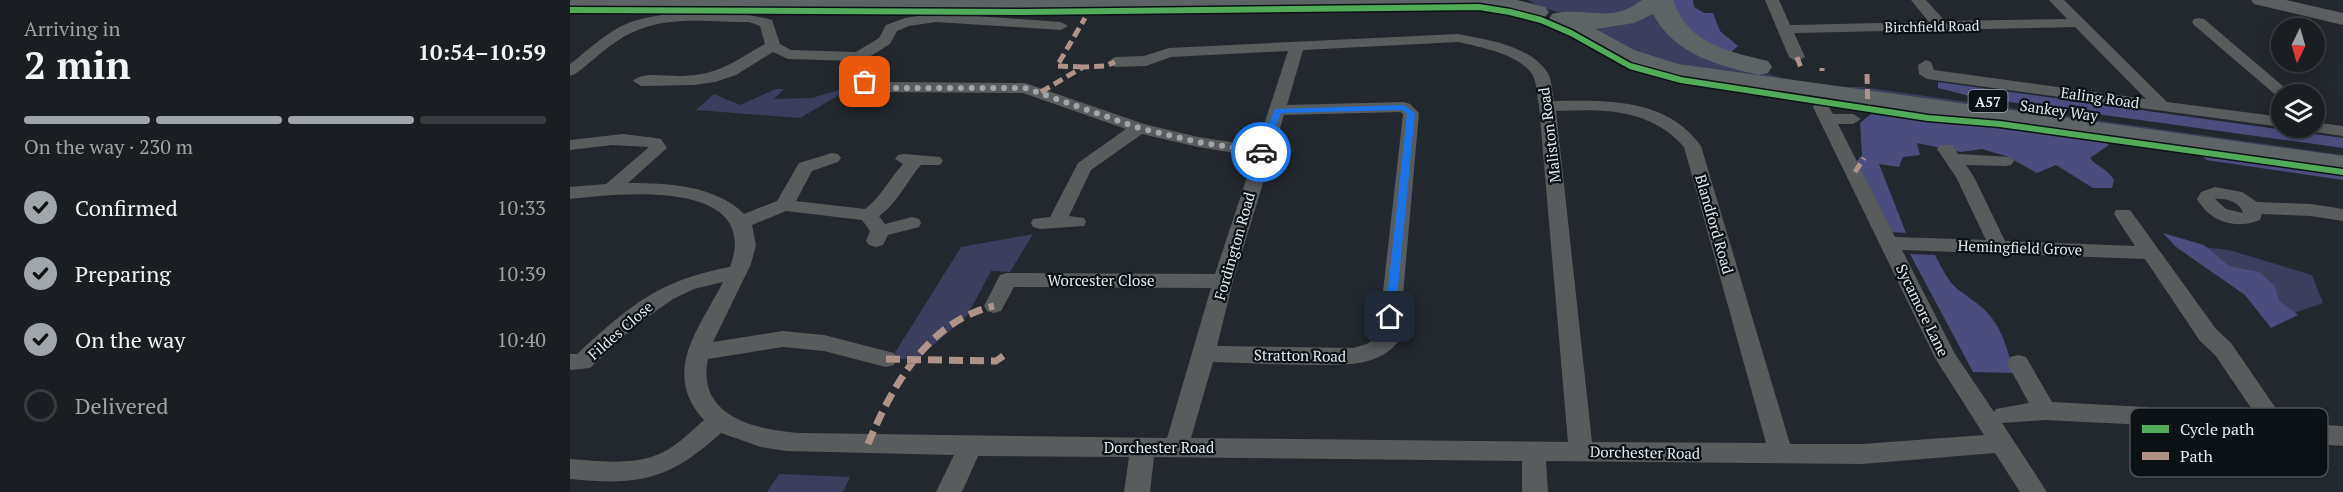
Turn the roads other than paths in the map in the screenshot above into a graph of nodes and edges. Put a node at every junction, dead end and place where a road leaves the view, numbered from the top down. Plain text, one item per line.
1 (1659, 0) edge
2 (1772, 0) edge
3 (1918, 0) edge
4 (2056, 0) edge
5 (2261, 0) edge
6 (570, 5) edge
7 (1527, 6) edge
8 (1562, 19) junction
9 (2343, 19) edge
10 (2200, 22) dead end
11 (2080, 23) junction
12 (1940, 25) junction
13 (1061, 26) dead end
14 (1784, 29) junction
15 (773, 46) junction
16 (1297, 46) junction
17 (859, 57) junction
18 (1115, 62) dead end
19 (1926, 65) dead end
20 (654, 69) dead end
21 (570, 71) edge
22 (2272, 84) edge
23 (1813, 90) junction
24 (2161, 105) junction
25 (1547, 106) junction
26 (1278, 110) junction
27 (1853, 118) dead end
28 (2271, 120) edge
29 (1139, 128) junction
30 (2325, 129) edge
31 (2343, 131) edge
32 (570, 145) edge
33 (2343, 151) edge
34 (1262, 152) junction
35 (832, 158) dead end
36 (934, 161) dead end
37 (2006, 161) dead end
38 (2343, 165) edge
39 (611, 189) junction
40 (570, 193) edge
41 (784, 205) junction
42 (2252, 208) dead end
43 (2122, 214) dead end
44 (868, 215) junction
45 (2343, 215) edge
46 (741, 222) junction
47 (1077, 222) dead end
48 (912, 223) dead end
49 (1890, 243) junction
50 (1998, 246) junction
51 (2150, 253) junction
52 (738, 272) junction
53 (1223, 281) junction
54 (994, 306) dead end
55 (698, 353) junction
56 (1204, 354) junction
57 (886, 359) dead end
58 (570, 363) edge
59 (2018, 363) dead end
60 (2264, 408) edge
61 (2044, 411) junction
62 (2004, 415) dead end
63 (2130, 415) edge
64 (720, 420) junction
65 (2328, 435) edge
66 (2343, 436) edge
67 (2001, 443) junction
68 (971, 446) junction
69 (1143, 446) junction
70 (1176, 447) junction
71 (1534, 450) junction
72 (1581, 451) junction
73 (1781, 453) junction
74 (570, 469) edge
75 (949, 492) edge
76 (1137, 492) edge
77 (1535, 492) edge
78 (2034, 492) edge

1 - 8 highway, A57
1 - 23 highway, Sankey Way / A57
2 - 14 street, Sycamore Lane
3 - 12 street
4 - 11 street
5 - 9 street
6 - 7 highway, A57
7 - 8 highway, A57
8 - 23 highway, Sankey Way / A57
10 - 22 street
11 - 12 street, Birchfield Road
11 - 24 street
12 - 14 street, Birchfield Road
13 - 17 street
14 - 23 street, Sycamore Lane
15 - 17 street
15 - 20 street
15 - 21 street
16 - 18 street, Maliston Road
16 - 25 street, Maliston Road
16 - 26 street, Fordington Road
17 - 29 street
19 - 24 street, Ealing Road
23 - 27 street
23 - 33 highway, Sankey Way / A57
23 - 38 highway, Sankey Way / A57
23 - 49 street, Sycamore Lane
24 - 28 street, Ealing Road
25 - 72 street, Maliston Road
25 - 73 street, Blandford Road
26 - 34 street, Fordington Road
26 - 56 street, Stratton Road
29 - 34 street
29 - 47 street
30 - 31 street
32 - 39 street
34 - 53 street, Fordington Road
35 - 41 street
36 - 44 street
37 - 50 street
39 - 40 street
39 - 46 street
41 - 44 street
41 - 46 street
42 - 45 street
43 - 51 street
44 - 48 street
46 - 52 street, Dorchester Road
49 - 50 street, Hemingfield Grove
49 - 67 street, Sycamore Lane
50 - 51 street, Hemingfield Grove
51 - 60 street
52 - 55 street, Dorchester Road
52 - 58 street, Fildes Close
53 - 54 street, Worcester Close
53 - 56 street, Fordington Road
55 - 57 street
55 - 64 street, Dorchester Road
56 - 70 street, Fordington Road
59 - 61 street
61 - 62 street
61 - 63 street
64 - 68 street, Dorchester Road
64 - 74 street
65 - 66 street
67 - 73 street, Dorchester Road
67 - 78 street, Sycamore Lane
68 - 69 street, Dorchester Road
68 - 75 street
69 - 70 street, Dorchester Road
69 - 76 street
70 - 71 street, Dorchester Road
71 - 72 street, Dorchester Road
71 - 77 street
72 - 73 street, Dorchester Road

